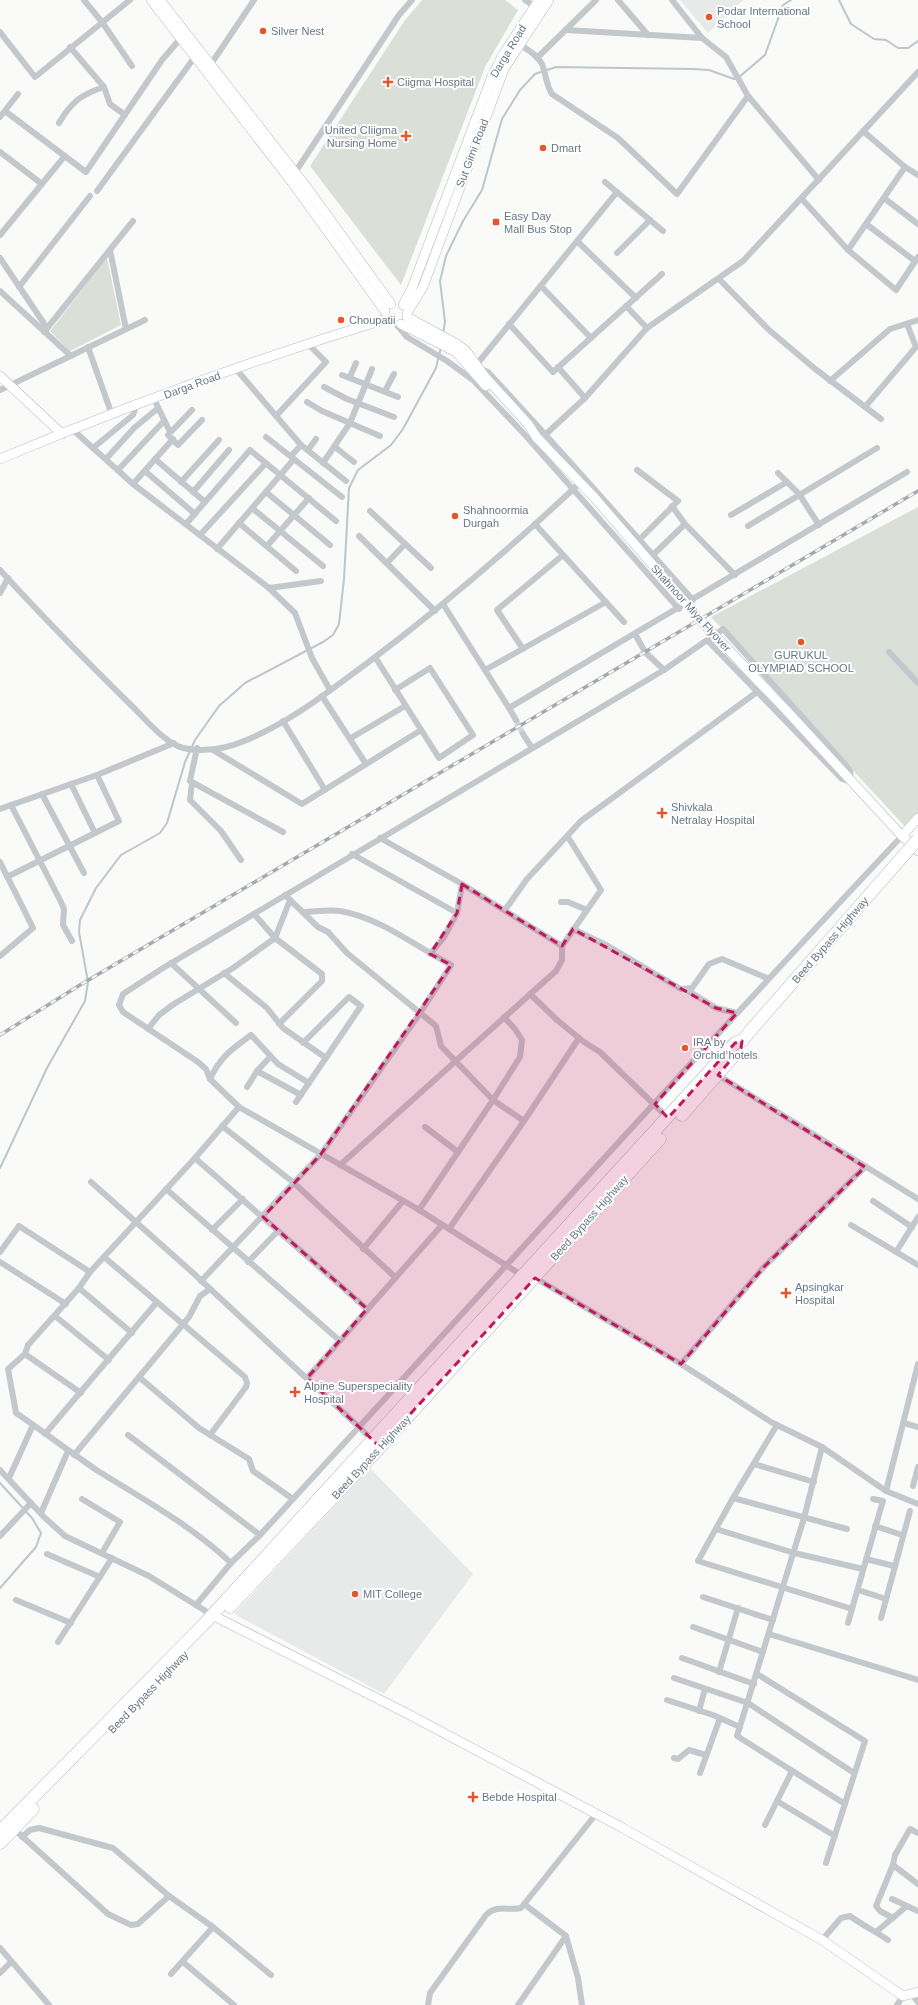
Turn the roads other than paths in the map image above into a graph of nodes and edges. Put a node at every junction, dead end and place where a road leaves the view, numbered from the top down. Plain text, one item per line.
1 (84, 0) edge
2 (130, 0) edge
3 (151, 0) edge
4 (160, 0) edge
5 (412, 0) edge
6 (525, 0) edge
7 (549, 0) edge
8 (596, 0) edge
9 (618, 0) edge
10 (672, 0) edge
11 (252, 1) edge
12 (539, 6) edge
13 (102, 22) junction
14 (566, 30) junction
15 (0, 32) edge
16 (648, 35) junction
17 (702, 38) junction
18 (180, 39) junction
19 (516, 42) junction
20 (70, 47) junction
21 (194, 58) junction
22 (539, 60) junction
23 (132, 66) dead end
24 (208, 69) junction
25 (918, 72) edge
26 (104, 87) junction
27 (18, 94) dead end
28 (748, 96) junction
29 (5, 111) junction
30 (125, 115) junction
31 (0, 117) edge
32 (59, 123) dead end
33 (863, 132) junction
34 (0, 152) edge
35 (64, 157) junction
36 (905, 167) junction
37 (292, 175) junction
38 (918, 175) edge
39 (819, 180) junction
40 (605, 182) dead end
41 (42, 184) junction
42 (97, 191) dead end
43 (617, 192) junction
44 (90, 196) dead end
45 (884, 198) junction
46 (802, 199) junction
47 (650, 220) junction
48 (133, 221) dead end
49 (866, 224) junction
50 (918, 224) edge
51 (663, 231) dead end
52 (0, 235) edge
53 (577, 241) junction
54 (110, 250) junction
55 (848, 250) junction
56 (617, 253) dead end
57 (0, 258) edge
58 (917, 259) edge
59 (662, 274) dead end
60 (719, 279) junction
61 (19, 286) junction
62 (541, 286) junction
63 (0, 291) edge
64 (636, 298) junction
65 (626, 306) junction
66 (387, 311) junction
67 (403, 317) junction
68 (145, 320) dead end
69 (918, 320) edge
70 (509, 324) junction
71 (907, 324) junction
72 (647, 328) junction
73 (46, 330) junction
74 (126, 330) junction
75 (591, 338) junction
76 (308, 344) junction
77 (88, 348) junction
78 (70, 356) junction
79 (356, 363) dead end
80 (558, 367) junction
81 (372, 369) dead end
82 (236, 370) junction
83 (480, 370) junction
84 (394, 374) dead end
85 (342, 375) dead end
86 (0, 376) edge
87 (350, 377) junction
88 (830, 381) junction
89 (367, 384) junction
90 (11, 385) junction
91 (324, 387) dead end
92 (0, 390) edge
93 (384, 391) junction
94 (398, 397) dead end
95 (585, 398) junction
96 (154, 399) junction
97 (307, 402) dead end
98 (359, 402) junction
99 (136, 406) junction
100 (865, 407) junction
101 (157, 409) junction
102 (192, 410) dead end
103 (112, 415) junction
104 (276, 416) junction
105 (394, 417) dead end
106 (881, 419) dead end
107 (202, 420) dead end
108 (164, 422) junction
109 (350, 423) junction
110 (73, 430) junction
111 (170, 432) junction
112 (531, 432) junction
113 (62, 434) junction
114 (546, 434) junction
115 (380, 436) dead end
116 (266, 437) dead end
117 (316, 439) dead end
118 (173, 440) junction
119 (219, 440) dead end
120 (301, 445) junction
121 (335, 447) junction
122 (93, 448) junction
123 (877, 448) dead end
124 (229, 450) dead end
125 (308, 450) junction
126 (292, 457) junction
127 (0, 459) edge
128 (106, 459) junction
129 (155, 459) junction
130 (354, 462) dead end
131 (266, 463) junction
132 (323, 463) junction
133 (118, 470) junction
134 (637, 470) dead end
135 (145, 471) junction
136 (907, 472) dead end
137 (778, 473) dead end
138 (281, 475) junction
139 (584, 479) junction
140 (346, 481) dead end
141 (181, 482) junction
142 (787, 482) junction
143 (134, 484) junction
144 (573, 490) junction
145 (192, 492) junction
146 (266, 492) junction
147 (800, 494) junction
148 (342, 497) dead end
149 (309, 498) junction
150 (205, 502) junction
151 (672, 506) junction
152 (252, 508) junction
153 (370, 511) dead end
154 (195, 514) junction
155 (294, 515) junction
156 (731, 515) dead end
157 (336, 521) dead end
158 (239, 523) junction
159 (186, 524) junction
160 (535, 524) junction
161 (685, 524) junction
162 (818, 525) junction
163 (748, 526) dead end
164 (279, 531) junction
165 (200, 535) junction
166 (359, 536) dead end
167 (639, 540) junction
168 (405, 544) junction
169 (330, 545) dead end
170 (267, 546) junction
171 (217, 548) junction
172 (563, 555) junction
173 (653, 555) junction
174 (387, 564) junction
175 (323, 566) dead end
176 (431, 568) dead end
177 (0, 570) edge
178 (296, 571) dead end
179 (735, 575) junction
180 (8, 578) junction
181 (321, 581) dead end
182 (269, 588) junction
183 (0, 593) edge
184 (693, 600) junction
185 (606, 602) junction
186 (443, 604) junction
187 (679, 609) junction
188 (435, 611) junction
189 (624, 622) dead end
190 (635, 634) junction
191 (708, 641) junction
192 (523, 649) junction
193 (889, 652) dead end
194 (374, 657) junction
195 (484, 670) junction
196 (664, 670) junction
197 (918, 683) edge
198 (330, 690) junction
199 (395, 690) junction
200 (757, 692) junction
201 (322, 696) junction
202 (405, 706) junction
203 (509, 708) junction
204 (516, 720) tunnel mouth
205 (283, 722) junction
206 (421, 730) junction
207 (524, 734) tunnel mouth
208 (350, 738) junction
209 (174, 743) junction
210 (196, 748) junction
211 (532, 748) junction
212 (213, 750) junction
213 (366, 764) junction
214 (97, 775) junction
215 (192, 782) junction
216 (851, 782) junction
217 (71, 784) junction
218 (325, 790) junction
219 (42, 794) junction
220 (12, 805) junction
221 (0, 809) edge
222 (918, 818) edge
223 (283, 832) dead end
224 (95, 833) junction
225 (902, 836) junction
226 (380, 838) junction
227 (568, 838) junction
228 (918, 839) edge
229 (70, 846) junction
230 (918, 851) edge
231 (352, 854) junction
232 (40, 860) junction
233 (241, 860) dead end
234 (0, 862) edge
235 (84, 873) dead end
236 (8, 877) junction
237 (462, 884) junction
238 (287, 897) junction
239 (561, 902) dead end
240 (505, 910) junction
241 (587, 910) junction
242 (303, 912) junction
243 (457, 913) junction
244 (254, 914) junction
245 (574, 929) junction
246 (275, 938) junction
247 (72, 941) dead end
248 (562, 946) junction
249 (430, 954) junction
250 (0, 956) edge
251 (171, 963) junction
252 (224, 973) junction
253 (768, 978) junction
254 (199, 989) junction
255 (686, 990) junction
256 (530, 994) junction
257 (420, 1013) junction
258 (737, 1013) junction
259 (504, 1017) junction
260 (236, 1023) dead end
261 (279, 1024) junction
262 (148, 1028) junction
263 (579, 1038) junction
264 (742, 1040) junction
265 (303, 1043) junction
266 (270, 1057) junction
267 (326, 1058) junction
268 (455, 1061) junction
269 (257, 1071) junction
270 (718, 1075) junction
271 (210, 1079) junction
272 (309, 1083) junction
273 (247, 1087) dead end
274 (301, 1095) junction
275 (493, 1100) junction
276 (296, 1102) dead end
277 (655, 1104) junction
278 (239, 1107) junction
279 (668, 1118) junction
280 (524, 1121) junction
281 (222, 1126) junction
282 (425, 1127) dead end
283 (458, 1152) junction
284 (321, 1154) junction
285 (196, 1158) junction
286 (340, 1165) junction
287 (865, 1167) junction
288 (91, 1182) dead end
289 (294, 1183) junction
290 (166, 1189) junction
291 (243, 1199) junction
292 (918, 1200) edge
293 (403, 1201) junction
294 (873, 1201) dead end
295 (419, 1210) junction
296 (262, 1217) junction
297 (918, 1217) edge
298 (135, 1222) junction
299 (442, 1225) junction
300 (851, 1225) dead end
301 (912, 1227) junction
302 (449, 1229) junction
303 (212, 1230) junction
304 (278, 1231) junction
305 (233, 1248) junction
306 (363, 1249) junction
307 (0, 1252) edge
308 (896, 1252) junction
309 (104, 1257) junction
310 (0, 1262) edge
311 (248, 1262) junction
312 (918, 1265) edge
313 (507, 1266) junction
314 (90, 1272) junction
315 (395, 1277) junction
316 (529, 1277) junction
317 (202, 1281) junction
318 (79, 1288) junction
319 (210, 1289) junction
320 (157, 1302) junction
321 (66, 1304) junction
322 (367, 1309) junction
323 (55, 1316) junction
324 (184, 1324) junction
325 (132, 1332) junction
326 (339, 1340) junction
327 (24, 1354) junction
328 (109, 1360) junction
329 (681, 1364) junction
330 (918, 1364) edge
331 (139, 1377) junction
332 (307, 1378) junction
333 (81, 1393) junction
334 (904, 1423) junction
335 (34, 1425) junction
336 (777, 1425) junction
337 (359, 1427) junction
338 (918, 1428) edge
339 (46, 1434) junction
340 (128, 1434) dead end
341 (210, 1435) junction
342 (376, 1444) junction
343 (822, 1447) junction
344 (71, 1453) junction
345 (754, 1464) junction
346 (918, 1467) edge
347 (5, 1474) edge
348 (814, 1482) junction
349 (913, 1486) dead end
350 (886, 1491) junction
351 (733, 1498) junction
352 (82, 1499) dead end
353 (293, 1499) junction
354 (873, 1499) dead end
355 (918, 1504) edge
356 (30, 1505) junction
357 (910, 1511) dead end
358 (40, 1513) junction
359 (804, 1518) junction
360 (875, 1526) junction
361 (716, 1529) junction
362 (847, 1529) dead end
363 (260, 1535) junction
364 (902, 1535) junction
365 (0, 1536) edge
366 (102, 1553) junction
367 (794, 1553) junction
368 (47, 1554) dead end
369 (112, 1558) junction
370 (866, 1559) junction
371 (231, 1563) junction
372 (894, 1566) junction
373 (863, 1569) junction
374 (100, 1577) junction
375 (783, 1587) junction
376 (858, 1590) junction
377 (703, 1597) dead end
378 (886, 1599) junction
379 (16, 1600) dead end
380 (196, 1605) junction
381 (738, 1608) junction
382 (852, 1609) junction
383 (216, 1616) junction
384 (880, 1618) dead end
385 (773, 1620) junction
386 (71, 1623) junction
387 (848, 1623) dead end
388 (693, 1627) dead end
389 (769, 1634) junction
390 (729, 1640) junction
391 (58, 1642) dead end
392 (763, 1652) junction
393 (682, 1658) dead end
394 (719, 1672) junction
395 (757, 1674) junction
396 (674, 1678) dead end
397 (918, 1680) edge
398 (754, 1684) junction
399 (705, 1689) junction
400 (667, 1700) dead end
401 (748, 1704) junction
402 (699, 1711) junction
403 (720, 1718) junction
404 (740, 1727) junction
405 (706, 1754) junction
406 (674, 1758) dead end
407 (792, 1771) junction
408 (700, 1773) dead end
409 (854, 1773) junction
410 (778, 1801) junction
411 (845, 1804) junction
412 (596, 1814) junction
413 (765, 1825) dead end
414 (0, 1831) edge
415 (18, 1833) junction
416 (918, 1833) edge
417 (835, 1836) junction
418 (0, 1843) edge
419 (826, 1863) dead end
420 (893, 1865) junction
421 (918, 1884) edge
422 (168, 1896) junction
423 (892, 1899) dead end
424 (524, 1904) junction
425 (907, 1906) junction
426 (918, 1911) edge
427 (893, 1918) junction
428 (213, 1927) junction
429 (876, 1932) junction
430 (566, 1936) junction
431 (822, 1940) junction
432 (888, 1940) dead end
433 (0, 1948) edge
434 (12, 1962) junction
435 (183, 1962) junction
436 (0, 1973) edge
437 (171, 1974) dead end
438 (271, 1975) dead end
439 (913, 1996) edge
440 (49, 2005) edge
441 (234, 2005) edge
442 (428, 2005) edge
443 (518, 2005) edge
444 (582, 2005) edge
445 (897, 2005) edge

1 - 13 street
2 - 13 street
3 - 18 main road
4 - 24 main road
5 - 37 street
6 - 12 street
7 - 12 main road
8 - 14 street
9 - 16 street
10 - 17 street
11 - 24 street
12 - 19 main road, Darga Road
13 - 20 street
13 - 23 street
14 - 16 street
14 - 22 street
15 - 20 street
16 - 17 street
17 - 28 street
18 - 21 main road
18 - 30 street
19 - 22 street
19 - 67 main road, Darga Road
20 - 26 street
21 - 24 main road
21 - 42 street
22 - 28 street
24 - 37 main road
25 - 33 street
26 - 30 street
26 - 32 street
27 - 29 street
28 - 39 street
29 - 31 street
29 - 35 street
30 - 35 street
33 - 36 street
33 - 39 street
34 - 41 street
35 - 41 street
36 - 38 street
36 - 45 street
37 - 66 main road
39 - 46 street
40 - 43 street
41 - 52 street
43 - 47 street
43 - 53 street
44 - 61 street
45 - 49 street
45 - 50 street
46 - 55 street
46 - 60 street
47 - 51 street
47 - 56 street
48 - 54 street
49 - 55 street
49 - 58 street
53 - 62 street
53 - 64 street
54 - 73 street
54 - 74 street
55 - 58 street
57 - 61 street
59 - 64 street
60 - 72 street
60 - 88 street
61 - 73 street
62 - 70 street
62 - 75 street
63 - 73 street
64 - 65 street
65 - 72 street
65 - 75 street
66 - 67 main road
66 - 67 main road
66 - 76 main road, Darga Road
67 - 83 main road, Shahnoor Miya Flyover
67 - 112 main road, Shahnoor Miya Flyover
67 - 144 street
68 - 74 street
69 - 71 street
70 - 80 street
70 - 83 street
71 - 88 street
71 - 100 street
72 - 95 street
73 - 78 street
74 - 77 street
75 - 80 street
76 - 82 main road, Darga Road
76 - 104 street
77 - 78 street
77 - 103 street
78 - 90 street
79 - 87 street
80 - 95 street
81 - 89 street
82 - 96 main road, Darga Road
82 - 104 street
83 - 112 main road, Shahnoor Miya Flyover
83 - 114 street
84 - 93 street
85 - 87 street
86 - 90 main road
87 - 89 street
88 - 100 street
89 - 93 street
89 - 98 street
90 - 92 street
90 - 113 main road
91 - 98 street
93 - 94 street
95 - 114 street
96 - 99 main road, Darga Road
96 - 101 street
97 - 109 street
98 - 105 street
98 - 109 street
99 - 103 main road, Darga Road
99 - 122 street
100 - 106 street
101 - 108 street
101 - 128 street
102 - 111 street
103 - 110 main road, Darga Road
104 - 120 street
107 - 118 street
108 - 111 street
108 - 133 street
109 - 115 street
109 - 121 street
110 - 113 main road, Darga Road
110 - 122 street
111 - 118 street
112 - 216 main road, Shahnoor Miya Flyover, bridge
113 - 127 main road, Darga Road
114 - 139 street
116 - 126 street
117 - 125 street
118 - 129 street
119 - 141 street
120 - 125 street
120 - 126 street
121 - 130 street
121 - 132 street
122 - 128 street
123 - 147 street
124 - 145 street
125 - 132 street
126 - 138 street
126 - 148 street
128 - 133 street
129 - 135 street
129 - 141 street
131 - 138 street
131 - 150 street
131 - 165 street
132 - 140 street
133 - 143 street
134 - 151 street
135 - 143 street
135 - 154 street
136 - 162 street
137 - 142 street
138 - 146 street
138 - 149 street
139 - 144 street
139 - 167 street
141 - 145 street
142 - 147 street
142 - 156 street
143 - 159 street
144 - 160 street
144 - 187 street
145 - 150 street
146 - 152 street
146 - 155 street
147 - 162 street
147 - 163 street
149 - 155 street
149 - 157 street
150 - 154 street
151 - 161 street
151 - 167 street
152 - 158 street
152 - 164 street
153 - 168 street
154 - 159 street
155 - 164 street
155 - 169 street
158 - 170 street
158 - 171 street
159 - 165 street
160 - 172 street
160 - 186 street
161 - 173 street
161 - 179 street
162 - 179 street
164 - 170 street
164 - 175 street
165 - 171 street
166 - 174 street
167 - 173 street
168 - 174 street
168 - 176 street
170 - 178 street
171 - 182 street
172 - 185 street
172 - 192 street
173 - 184 street
174 - 188 street
177 - 180 street
179 - 184 street
180 - 183 street
180 - 209 street
181 - 182 street
182 - 198 street
184 - 187 street
185 - 189 street
185 - 192 street
186 - 188 street
186 - 195 street
187 - 190 street
188 - 194 street
190 - 196 street
190 - 203 street
191 - 196 street
191 - 200 street
191 - 216 street
192 - 195 street
193 - 197 street
194 - 198 street
194 - 199 street
195 - 203 street
196 - 211 street
198 - 201 street
199 - 202 street
199 - 206 street
200 - 216 street
200 - 227 street
201 - 205 street
201 - 208 street
202 - 206 street
202 - 208 street
203 - 204 street
205 - 212 street
205 - 218 street
206 - 213 street
207 - 211 street
208 - 213 street
209 - 210 street
209 - 214 street
210 - 212 street
210 - 215 street
211 - 226 street
212 - 218 street
213 - 218 street
214 - 217 street
214 - 224 street
215 - 223 street
215 - 233 street
216 - 225 main road, Shahnoor Miya Flyover
217 - 219 street
217 - 224 street
219 - 220 street
219 - 229 street
220 - 221 street
220 - 232 street
222 - 225 main road
224 - 229 street
225 - 230 main road, Shahnoor Miya Flyover
225 - 253 street
226 - 231 street
226 - 237 street
227 - 240 street
227 - 241 street
228 - 264 highway, Beed Bypass Highway, bridge
229 - 232 street
229 - 235 street
231 - 238 street
231 - 243 street
232 - 236 street
232 - 247 street
234 - 236 street
236 - 250 street
237 - 240 street
237 - 243 street
238 - 242 street
238 - 244 street
238 - 246 street
239 - 241 street
240 - 248 street
241 - 245 street
242 - 249 street
242 - 257 street
243 - 249 street
244 - 246 street
244 - 251 street
245 - 248 street
245 - 255 street
246 - 252 street
246 - 261 street
248 - 256 street
249 - 257 street
251 - 254 street
251 - 262 street
252 - 254 street
252 - 261 street
253 - 255 street
253 - 258 street
254 - 260 street
254 - 262 street
255 - 258 street
256 - 259 street
256 - 263 street
257 - 268 street
257 - 284 street
258 - 277 street
259 - 268 street
259 - 275 street
261 - 265 street
262 - 271 street
263 - 277 street
263 - 280 street
264 - 270 highway, Beed Bypass Highway
264 - 279 highway, Beed Bypass Highway
265 - 267 street
265 - 267 street
266 - 269 street
266 - 271 street
266 - 272 street
267 - 272 street
268 - 275 street
268 - 286 street
269 - 273 street
269 - 274 street
270 - 287 street
270 - 316 highway, Beed Bypass Highway
271 - 278 street
272 - 274 street
274 - 276 street
275 - 280 street
275 - 283 street
277 - 279 street
277 - 313 street
278 - 281 street
278 - 284 street
279 - 316 highway, Beed Bypass Highway
280 - 302 street
281 - 285 street
281 - 289 street
282 - 283 street
283 - 295 street
284 - 286 street
284 - 289 street
285 - 290 street
285 - 291 street
286 - 293 street
287 - 292 street
287 - 329 street
288 - 298 street
289 - 296 street
289 - 306 street
290 - 298 street
290 - 303 street
291 - 296 street
291 - 303 street
293 - 295 street
293 - 306 street
294 - 301 street
295 - 299 street
296 - 304 street
296 - 305 street
297 - 301 street
298 - 309 street
298 - 317 street
299 - 302 street
299 - 315 street
300 - 308 street
301 - 308 street
302 - 313 street
303 - 305 street
304 - 311 street
304 - 322 street
305 - 311 street
305 - 317 street
306 - 315 street
307 - 314 street
308 - 312 street
309 - 314 street
309 - 320 street
310 - 321 street
311 - 326 street
313 - 316 street
313 - 337 street
314 - 318 street
315 - 322 street
316 - 329 street
316 - 342 highway, Beed Bypass Highway
317 - 319 street
318 - 321 street
318 - 325 street
319 - 324 street
319 - 332 street
320 - 324 street
320 - 325 street
321 - 323 street
322 - 326 street
323 - 327 street
323 - 328 street
324 - 331 street
324 - 341 street
325 - 328 street
326 - 332 street
327 - 333 street
327 - 335 street
328 - 333 street
329 - 336 street
330 - 334 street
331 - 341 street
331 - 344 street
332 - 337 street
333 - 339 street
334 - 338 street
334 - 350 street
335 - 339 street
335 - 347 street
336 - 343 street
336 - 345 street
337 - 342 street
337 - 353 street
339 - 344 street
340 - 363 street
341 - 353 street
342 - 383 highway, Beed Bypass Highway
343 - 348 street
343 - 350 street
344 - 358 street
344 - 371 street
345 - 348 street
345 - 351 street
346 - 349 street
347 - 356 street
348 - 359 street
350 - 355 street
351 - 359 street
351 - 361 street
352 - 366 street
353 - 363 street
354 - 360 street
356 - 358 street
356 - 365 street
357 - 364 street
358 - 366 street
359 - 362 street
359 - 367 street
360 - 364 street
360 - 370 street
361 - 367 street
361 - 375 street
363 - 371 street
364 - 372 street
366 - 369 street
367 - 373 street
367 - 375 street
368 - 374 street
369 - 374 street
369 - 380 street
370 - 372 street
370 - 373 street
371 - 380 street
372 - 378 street
373 - 376 street
374 - 386 street
375 - 382 street
375 - 385 street
376 - 378 street
376 - 382 street
377 - 381 street
378 - 384 street
379 - 386 street
380 - 383 street
381 - 385 street
381 - 390 street
382 - 387 street
383 - 412 main road
383 - 414 highway, Beed Bypass Highway
383 - 415 highway, Beed Bypass Highway
385 - 389 street
386 - 391 street
388 - 390 street
389 - 392 street
389 - 397 street
390 - 392 street
390 - 394 street
392 - 395 street
393 - 394 street
394 - 398 street
395 - 398 street
395 - 409 street
396 - 399 street
398 - 401 street
399 - 401 street
399 - 402 street
400 - 402 street
401 - 404 street
401 - 409 street
402 - 403 street
403 - 404 street
403 - 405 street
404 - 407 street
405 - 406 street
405 - 408 street
407 - 410 street
407 - 411 street
409 - 411 street
410 - 413 street
410 - 417 street
411 - 417 street
412 - 424 street
412 - 431 main road
415 - 418 highway, Beed Bypass Highway
415 - 422 street
415 - 422 street
416 - 420 street
417 - 419 street
420 - 421 street
420 - 427 street
422 - 428 street
423 - 425 street
424 - 430 street
424 - 442 street
425 - 426 street
425 - 427 street
427 - 429 street
428 - 435 street
428 - 438 street
429 - 431 street
429 - 432 street
430 - 443 street
430 - 444 street
431 - 439 main road
433 - 434 street
434 - 436 street
434 - 440 street
435 - 437 street
435 - 441 street
439 - 445 street

